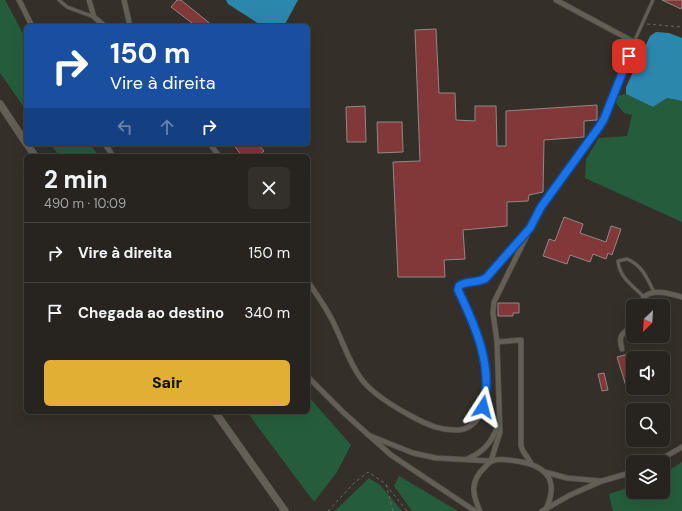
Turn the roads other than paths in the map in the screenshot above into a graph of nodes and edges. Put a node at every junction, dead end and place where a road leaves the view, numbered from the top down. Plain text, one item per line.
1 (19, 0) edge
2 (59, 0) edge
3 (88, 0) edge
4 (124, 0) edge
5 (556, 0) edge
6 (653, 0) edge
7 (94, 17) junction
8 (31, 24) edge
9 (103, 24) edge
10 (130, 24) edge
11 (634, 42) junction
12 (0, 104) edge
13 (24, 140) edge
14 (530, 228) junction
15 (310, 285) edge
16 (654, 292) junction
17 (644, 297) joint
18 (682, 297) edge
19 (626, 331) edge
20 (497, 342) junction
21 (622, 349) dead end
22 (310, 380) edge
23 (217, 414) edge
24 (499, 422) junction
25 (368, 435) junction
26 (682, 447) edge
27 (668, 455) edge
28 (464, 460) junction
29 (491, 461) junction
30 (530, 463) junction
31 (545, 472) junction
32 (626, 474) edge
33 (602, 481) junction
34 (544, 510) edge
35 (285, 511) edge
36 (475, 511) edge
37 (480, 511) edge

1 - 8 street
2 - 7 lane
3 - 7 street
4 - 10 street
5 - 11 street
6 - 11 lane
7 - 9 street
11 - 14 street
12 - 13 main road
14 - 15 street
14 - 20 street
16 - 17 street
16 - 17 lane
16 - 18 street
19 - 21 street
20 - 24 street
20 - 30 street
22 - 25 street
23 - 35 main road
24 - 28 street
24 - 29 street
25 - 28 street
25 - 36 street
26 - 27 street
28 - 29 street
29 - 30 street
29 - 37 street
30 - 31 street
31 - 33 street
31 - 34 street
32 - 33 street
33 - 34 street

